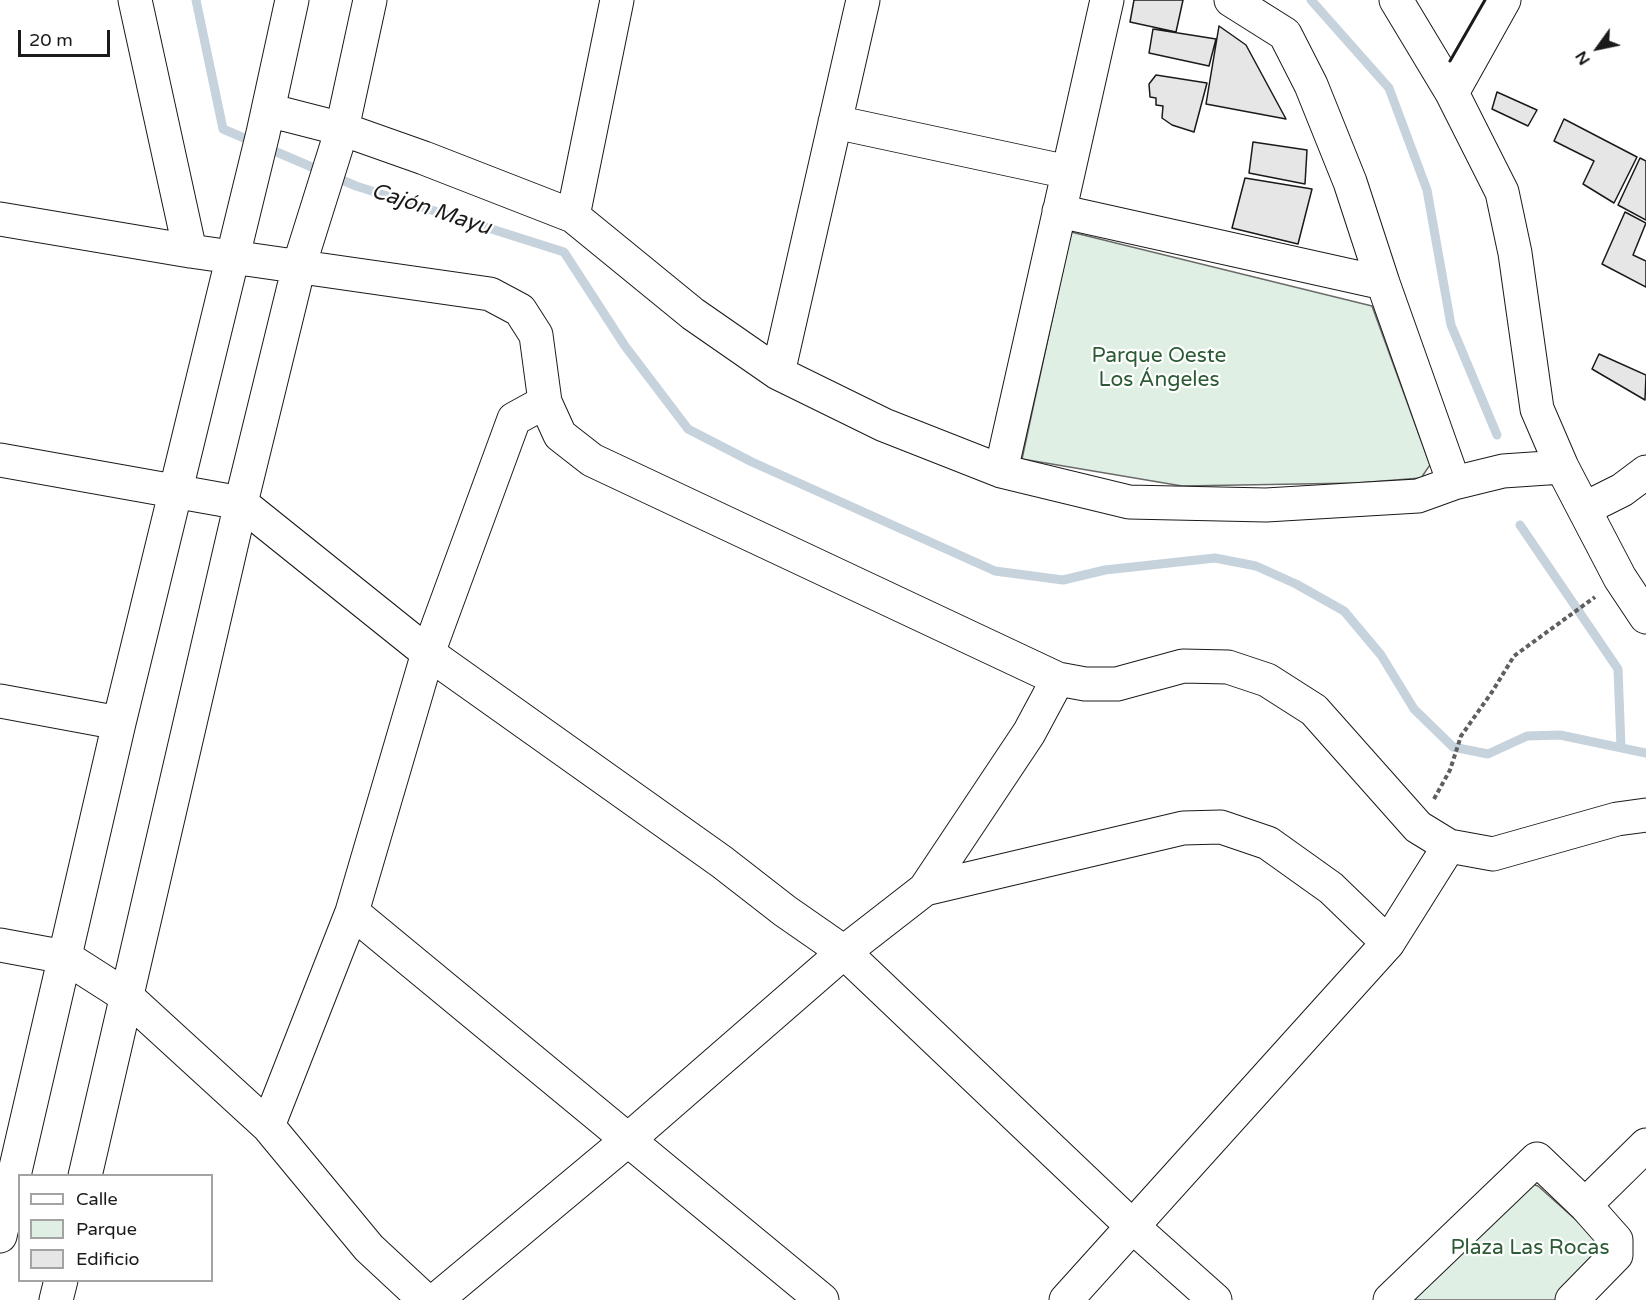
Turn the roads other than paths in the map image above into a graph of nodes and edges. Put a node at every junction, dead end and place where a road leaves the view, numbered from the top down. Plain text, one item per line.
1 (292, 0) edge
2 (370, 0) edge
3 (617, 0) edge
4 (863, 0) edge
5 (1107, 0) edge
6 (1231, 0) edge
7 (1396, 0) edge
8 (1504, 0) edge
9 (129, 1) edge
10 (1452, 93) junction
11 (835, 122) junction
12 (342, 129) junction
13 (263, 135) junction
14 (1068, 172) junction
15 (1059, 211) junction
16 (573, 216) junction
17 (0, 219) edge
18 (190, 251) junction
19 (234, 256) junction
20 (299, 266) junction
21 (1383, 283) junction
22 (778, 372) junction
23 (545, 402) junction
24 (0, 460) edge
25 (1562, 467) junction
26 (1001, 471) junction
27 (1646, 472) edge
28 (1455, 483) junction
29 (177, 492) junction
30 (241, 503) junction
31 (1584, 509) junction
32 (1646, 617) edge
33 (428, 653) junction
34 (1058, 679) junction
35 (0, 701) edge
36 (119, 723) junction
37 (1646, 815) edge
38 (1449, 846) junction
39 (925, 890) junction
40 (352, 912) junction
41 (1388, 943) junction
42 (0, 945) edge
43 (844, 952) junction
44 (65, 957) junction
45 (126, 996) junction
46 (268, 1126) junction
47 (629, 1139) junction
48 (1646, 1145) edge
49 (85, 1174) edge
50 (1585, 1205) junction
51 (1132, 1226) junction
52 (0, 1236) edge
53 (61, 1282) edge
54 (56, 1300) edge
55 (425, 1300) edge
56 (436, 1300) edge
57 (822, 1300) edge
58 (1066, 1300) edge
59 (1215, 1300) edge
60 (1390, 1300) edge
61 (1572, 1300) edge

1 - 13 street
2 - 12 street
3 - 16 street
4 - 11 street
5 - 14 street
6 - 21 street
7 - 10 street
8 - 10 street
9 - 18 street
10 - 25 street
11 - 14 street
11 - 22 street
12 - 13 street
12 - 16 street
12 - 20 street
13 - 19 street
14 - 15 street
15 - 21 street
15 - 26 street
16 - 22 street
17 - 18 street
18 - 19 street
19 - 20 street
19 - 29 street
20 - 23 street
20 - 30 street
21 - 28 street
22 - 26 street
23 - 33 street
23 - 34 street
24 - 29 street
25 - 28 street
25 - 31 street
26 - 28 street
27 - 31 street
29 - 30 street
29 - 36 street
30 - 33 street
30 - 45 street
31 - 32 street
33 - 40 street
33 - 43 street
34 - 38 street
34 - 39 street
35 - 36 street
36 - 44 street
37 - 38 street
38 - 41 street
39 - 41 street
39 - 43 street
40 - 46 street
40 - 47 street
41 - 51 street
42 - 44 street
43 - 47 street
43 - 51 street
44 - 45 street
44 - 52 street
45 - 46 street
45 - 49 street
46 - 55 street
47 - 56 street
47 - 57 street
48 - 50 street
50 - 60 street
50 - 61 street
51 - 58 street
51 - 59 street
53 - 54 street

